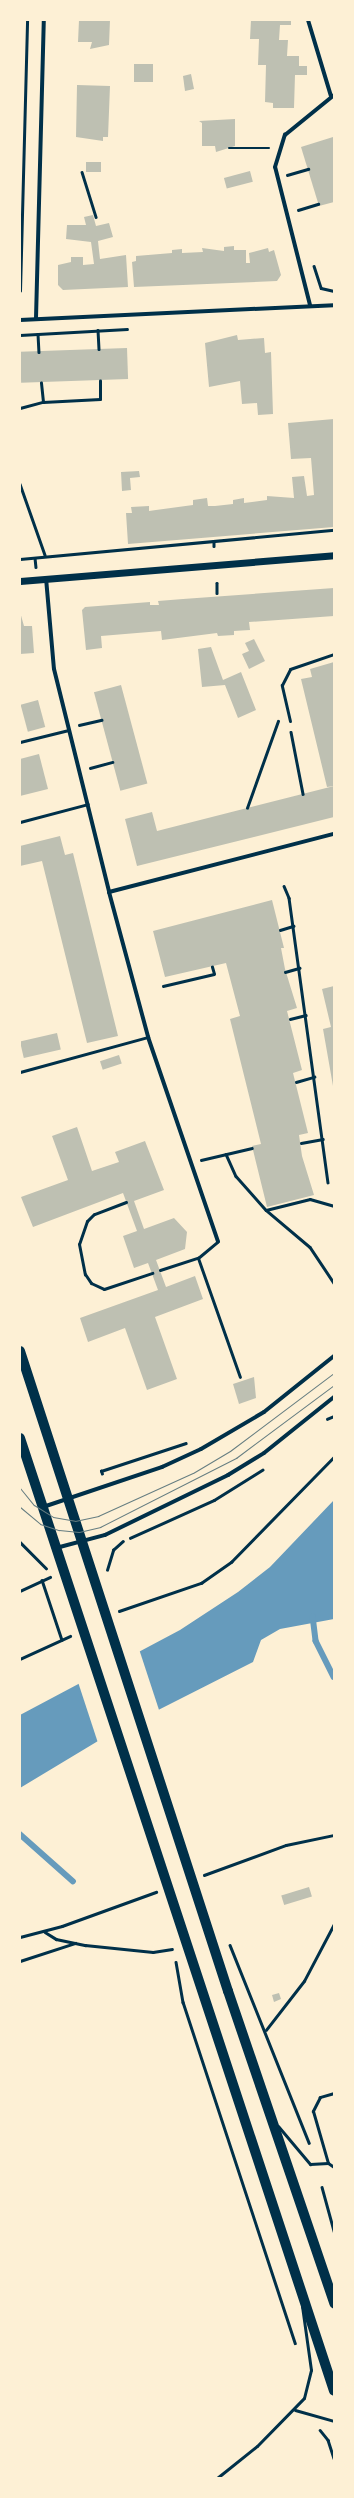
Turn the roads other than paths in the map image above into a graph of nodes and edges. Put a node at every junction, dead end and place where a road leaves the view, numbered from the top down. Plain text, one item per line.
1 (44, 20) edge
2 (308, 20) edge
3 (333, 95) edge
4 (310, 305) junction
5 (334, 305) edge
6 (36, 318) junction
7 (20, 320) edge
8 (334, 555) edge
9 (46, 578) junction
10 (20, 581) edge
11 (334, 654) edge
12 (290, 721) road end
13 (69, 730) junction
14 (20, 742) edge
15 (88, 804) junction
16 (20, 822) edge
17 (334, 834) edge
18 (110, 892) junction
19 (148, 1037) junction
20 (20, 1072) edge
21 (126, 1202) dead end
22 (218, 1241) joint
23 (198, 1258) junction
24 (160, 1270) dead end
25 (152, 1273) dead end
26 (20, 1351) edge
27 (334, 1356) edge
28 (240, 1377) dead end
29 (334, 1396) edge
30 (20, 1438) edge
31 (69, 1499) junction
32 (43, 1507) junction
33 (83, 1543) junction
34 (56, 1548) junction
35 (334, 2092) edge
36 (269, 2114) junction
37 (328, 2163) junction
38 (334, 2167) edge
39 (298, 2284) junction
40 (334, 2302) edge
41 (334, 2391) edge
42 (295, 2410) junction
43 (334, 2421) edge
44 (217, 2478) edge

1 - 6 street
2 - 3 street
3 - 4 street
4 - 5 street
4 - 6 street
6 - 7 street
8 - 9 street
9 - 10 street
9 - 13 street
11 - 12 lane
13 - 14 lane
13 - 15 street
15 - 16 lane
15 - 18 street
17 - 18 street
18 - 19 street
19 - 20 lane
19 - 22 street
21 - 25 lane
22 - 23 lane
23 - 24 lane
23 - 28 lane
26 - 31 main road
27 - 31 street
29 - 33 street
30 - 32 main road
31 - 32 street
31 - 33 main road
32 - 34 main road
33 - 34 street
33 - 36 main road
34 - 39 main road
35 - 37 lane
36 - 37 lane
36 - 40 main road
37 - 38 lane
39 - 41 main road
39 - 42 lane
42 - 43 lane
42 - 44 lane

